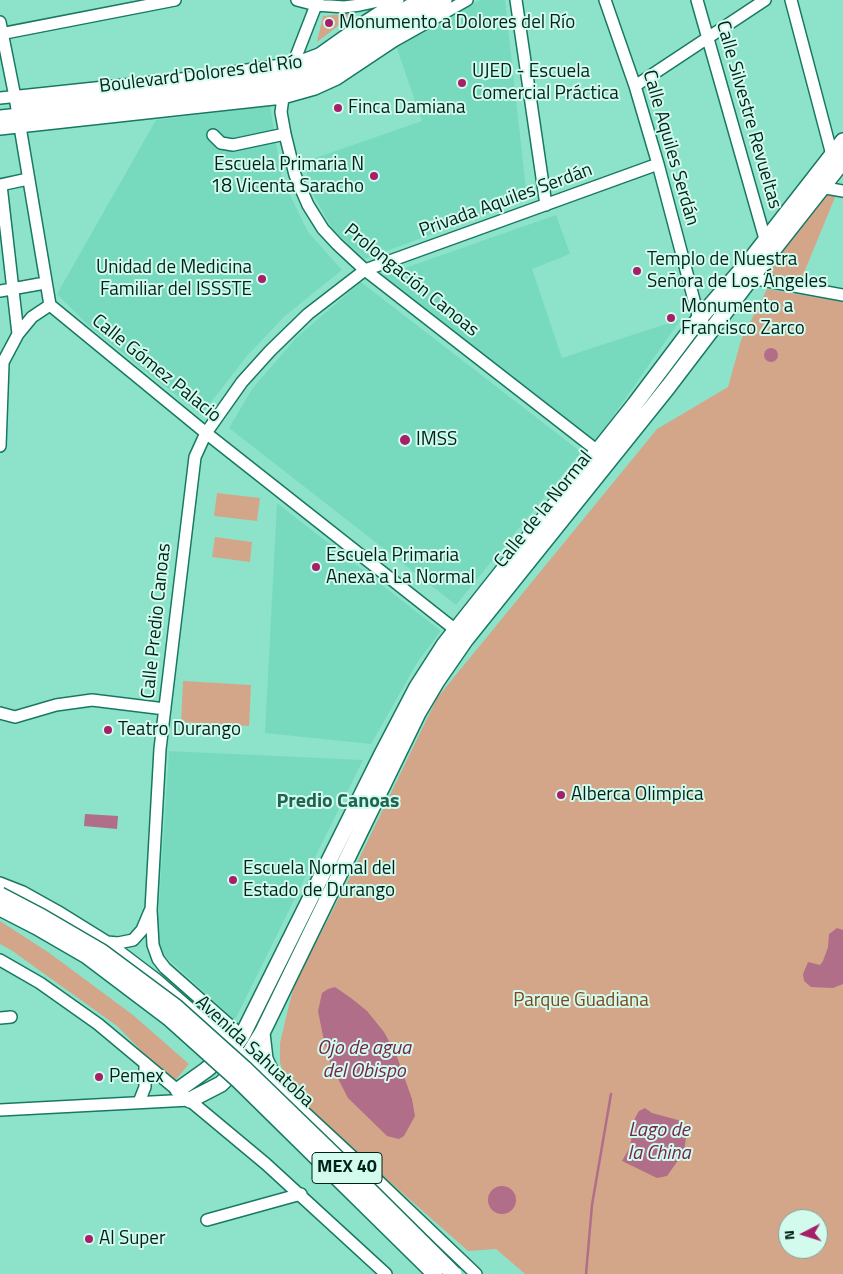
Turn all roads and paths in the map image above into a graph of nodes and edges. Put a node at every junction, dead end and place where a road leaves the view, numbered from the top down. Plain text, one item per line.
1 (175, 0) edge
2 (297, 0) edge
3 (383, 0) edge
4 (398, 0) edge
5 (421, 0) edge
6 (444, 0) edge
7 (467, 0) edge
8 (516, 0) edge
9 (605, 0) edge
10 (697, 0) edge
11 (765, 0) edge
12 (790, 0) edge
13 (317, 2) edge
14 (1, 29) edge
15 (707, 37) junction
16 (363, 62) junction
17 (294, 68) junction
18 (336, 70) junction
19 (635, 86) junction
20 (285, 93) junction
21 (0, 98) edge
22 (0, 108) edge
23 (17, 112) junction
24 (0, 118) edge
25 (0, 129) edge
26 (285, 134) junction
27 (213, 135) dead end
28 (843, 141) edge
29 (838, 158) edge
30 (658, 164) junction
31 (28, 179) junction
32 (0, 185) edge
33 (815, 186) junction
34 (843, 191) edge
35 (546, 205) junction
36 (765, 239) junction
37 (750, 259) junction
38 (365, 270) junction
39 (751, 278) junction
40 (45, 283) junction
41 (13, 289) junction
42 (0, 291) edge
43 (843, 295) edge
44 (50, 305) junction
45 (699, 319) junction
46 (712, 330) junction
47 (18, 334) junction
48 (1, 366) edge
49 (206, 433) junction
50 (0, 446) edge
51 (603, 455) junction
52 (461, 634) junction
53 (165, 709) junction
54 (0, 713) edge
55 (0, 883) edge
56 (0, 895) edge
57 (0, 908) edge
58 (151, 910) junction
59 (107, 942) junction
60 (0, 960) edge
61 (262, 1033) junction
62 (241, 1036) junction
63 (246, 1059) junction
64 (145, 1063) junction
65 (280, 1091) junction
66 (174, 1095) junction
67 (190, 1100) junction
68 (139, 1102) junction
69 (0, 1110) edge
70 (301, 1194) junction
71 (207, 1220) dead end
72 (386, 1274) edge
73 (436, 1274) edge
74 (454, 1274) edge
75 (476, 1274) edge

1 - 14 street
2 - 13 street
3 - 13 street
4 - 17 street
5 - 17 main road, Boulevard Dolores del Río
6 - 18 main road, Boulevard Dolores del Río
7 - 16 street
8 - 35 street
9 - 19 street, Calle Aquiles Serdán
10 - 15 street, Calle Silvestre Revueltas
11 - 15 street
12 - 29 street
13 - 17 street, Prolongación Canoas
14 - 23 street
15 - 19 street
15 - 36 street, Calle Silvestre Revueltas
16 - 18 main road
16 - 20 street
17 - 20 street, Prolongación Canoas
17 - 23 main road, Boulevard Dolores del Río
18 - 20 main road, Boulevard Dolores del Río
19 - 30 street, Calle Aquiles Serdán
20 - 23 main road, Boulevard Dolores del Río
20 - 26 street, Prolongación Canoas
21 - 23 street
22 - 23 main road, Boulevard Dolores del Río
23 - 24 main road, Boulevard Dolores del Río
23 - 25 street
23 - 31 street
26 - 27 street
26 - 38 street, Prolongación Canoas
28 - 29 main road
29 - 33 main road
30 - 35 street, Privada Aquiles Serdán
30 - 45 street, Calle Aquiles Serdán
31 - 32 street
31 - 40 street
32 - 41 street
33 - 34 street
33 - 36 main road, Calle de la Normal
33 - 39 main road, Calle de la Normal
35 - 38 street, Privada Aquiles Serdán
36 - 37 main road, Calle de la Normal
37 - 39 main road
37 - 45 main road, Calle de la Normal
38 - 49 street, Calle Predio Canoas
38 - 51 street, Prolongación Canoas
39 - 43 street
39 - 46 main road, Calle de la Normal
40 - 41 street
40 - 44 street
41 - 42 street
41 - 47 street
44 - 47 street
44 - 49 street, Calle Gómez Palacio
45 - 46 street
45 - 51 main road, Calle de la Normal
46 - 51 main road, Calle de la Normal
47 - 48 street
48 - 50 street
49 - 52 street, Calle Gómez Palacio
49 - 53 street, Calle Predio Canoas
51 - 52 main road, Calle de la Normal
52 - 61 main road, Calle de la Normal
52 - 62 main road, Calle de la Normal
53 - 54 street
53 - 58 street, Calle Predio Canoas
55 - 59 street
56 - 74 main road, Avenida Sahuatoba / MEX 40, bridge
57 - 73 main road, Avenida Sahuatoba / MEX 40, bridge
58 - 59 street
58 - 62 street, Calle Predio Canoas
59 - 62 street
60 - 64 street
61 - 62 main road
61 - 63 main road, Calle de la Normal
61 - 65 main road
62 - 63 street
62 - 66 main road, Calle de la Normal
63 - 65 street
63 - 67 main road, Calle de la Normal
64 - 66 street
64 - 68 street
65 - 75 street
66 - 67 street
66 - 68 street
67 - 70 street
68 - 69 street
70 - 71 street
70 - 72 street

